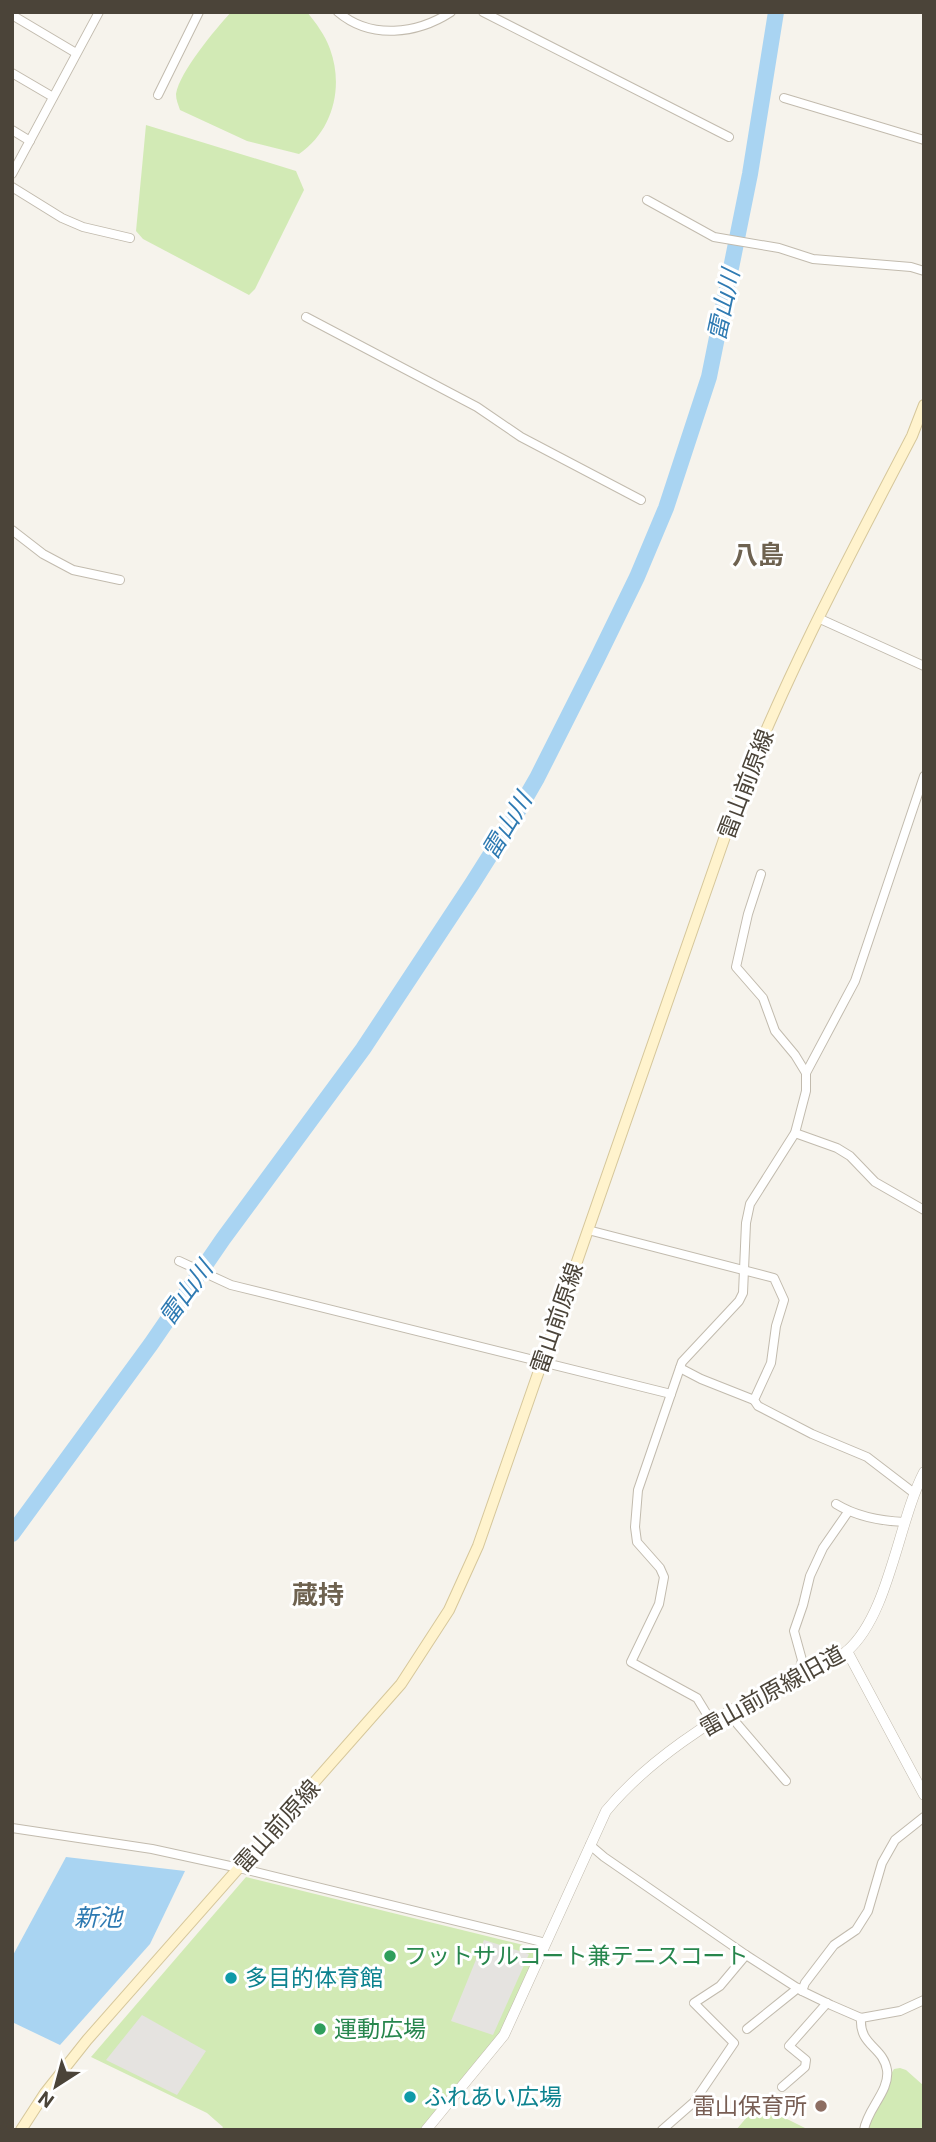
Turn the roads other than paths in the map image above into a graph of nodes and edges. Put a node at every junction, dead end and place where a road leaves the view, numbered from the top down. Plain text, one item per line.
1 (99, 12) edge
2 (199, 12) edge
3 (338, 12) edge
4 (451, 12) edge
5 (483, 12) edge
6 (12, 15) edge
7 (76, 53) junction
8 (12, 73) edge
9 (158, 95) dead end
10 (52, 97) junction
11 (784, 98) dead end
12 (12, 130) edge
13 (729, 137) dead end
14 (924, 140) edge
15 (30, 141) junction
16 (12, 174) edge
17 (12, 187) edge
18 (647, 200) dead end
19 (131, 238) dead end
20 (924, 271) edge
21 (306, 317) dead end
22 (924, 405) edge
23 (642, 500) dead end
24 (12, 530) edge
25 (120, 580) dead end
26 (818, 618) junction
27 (924, 666) edge
28 (924, 776) edge
29 (761, 874) dead end
30 (806, 1073) junction
31 (795, 1133) junction
32 (924, 1210) edge
33 (588, 1230) junction
34 (179, 1261) dead end
35 (745, 1271) junction
36 (542, 1362) junction
37 (680, 1368) junction
38 (671, 1394) junction
39 (754, 1400) junction
40 (924, 1472) edge
41 (914, 1493) junction
42 (836, 1504) dead end
43 (848, 1511) junction
44 (905, 1522) junction
45 (847, 1651) junction
46 (799, 1675) junction
47 (727, 1712) junction
48 (711, 1721) junction
49 (786, 1781) dead end
50 (924, 1795) edge
51 (924, 1817) edge
52 (12, 1828) edge
53 (590, 1846) junction
54 (239, 1868) junction
55 (546, 1943) junction
56 (746, 1955) junction
57 (800, 1989) junction
58 (924, 2000) edge
59 (827, 2003) junction
60 (861, 2018) junction
61 (747, 2029) dead end
62 (782, 2087) dead end
63 (21, 2130) edge
64 (426, 2130) edge
65 (662, 2130) edge
66 (864, 2130) edge

1 - 7 street
2 - 9 street
3 - 4 street
5 - 13 street
6 - 7 street
7 - 10 street
8 - 10 street
10 - 15 street
11 - 14 street
12 - 15 street
15 - 16 street
17 - 19 street
18 - 20 street
21 - 23 street
22 - 26 main road, 雷山前原線
24 - 25 street
26 - 27 street
26 - 33 main road, 雷山前原線
28 - 30 street
29 - 30 street
30 - 31 street
31 - 32 street
31 - 35 street
33 - 35 street
33 - 36 main road, 雷山前原線
34 - 36 street
35 - 37 street
35 - 39 street
36 - 38 street
36 - 54 main road, 雷山前原線
37 - 38 street
37 - 39 street
38 - 48 street
39 - 41 street
40 - 41 street, 雷山前原線旧道
41 - 44 street, 雷山前原線旧道
42 - 43 street
43 - 44 street
43 - 46 street
44 - 45 street, 雷山前原線旧道
45 - 46 street, 雷山前原線旧道
45 - 50 street
46 - 47 street, 雷山前原線旧道
47 - 48 street, 雷山前原線旧道
47 - 49 street
48 - 53 street, 雷山前原線旧道
51 - 57 street
52 - 54 street
53 - 55 street, 雷山前原線旧道
53 - 56 street
54 - 55 street
54 - 63 main road, 雷山前原線
55 - 64 street, 雷山前原線旧道
56 - 57 street
56 - 65 street
57 - 59 street
57 - 61 street
58 - 60 street
59 - 60 street
59 - 62 street
60 - 66 street

